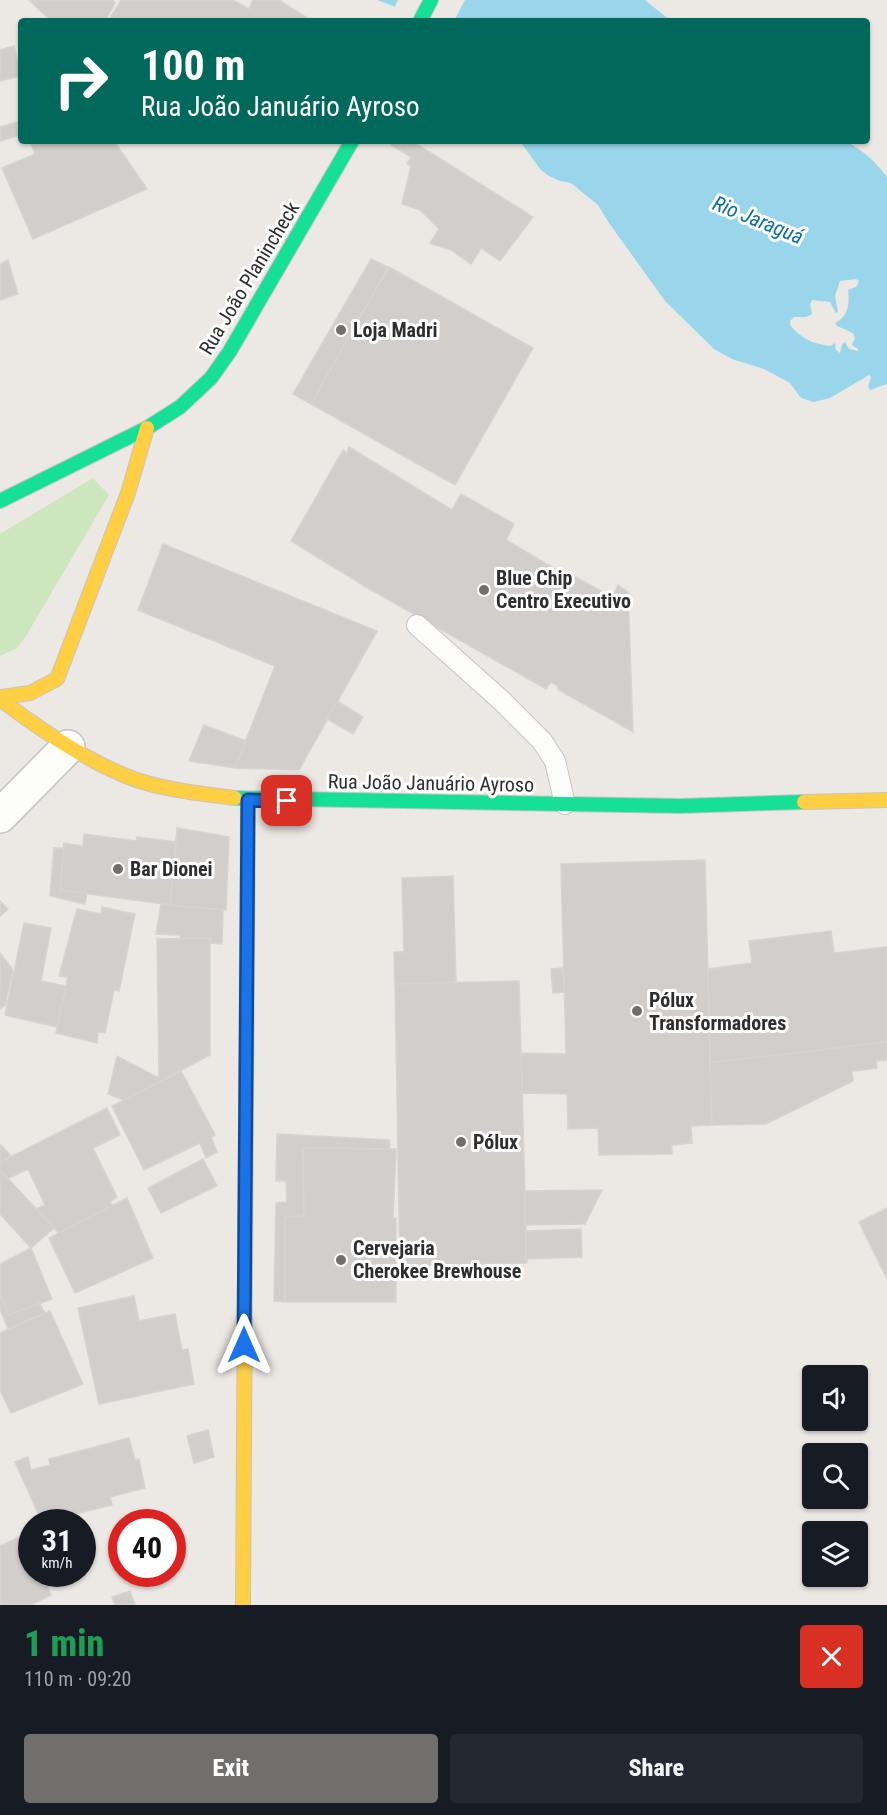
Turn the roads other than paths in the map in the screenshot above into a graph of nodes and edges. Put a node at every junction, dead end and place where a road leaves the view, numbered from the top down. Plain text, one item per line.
1 (431, 0) edge
2 (422, 18) edge
3 (350, 144) edge
4 (147, 428) junction
5 (0, 501) edge
6 (417, 625) dead end
7 (0, 698) edge
8 (68, 747) junction
9 (248, 800) junction
10 (887, 800) edge
11 (565, 804) junction
12 (0, 816) edge
13 (243, 1605) edge

1 - 2 main road
3 - 4 main road, Rua João Planincheck
4 - 5 main road, Rua João Planincheck
4 - 7 main road
6 - 11 lane
7 - 8 main road, Rua João Januário Ayroso
8 - 9 main road, Rua João Januário Ayroso
8 - 12 street
9 - 11 main road, Rua João Januário Ayroso
9 - 13 main road
10 - 11 main road, Rua João Januário Ayroso

